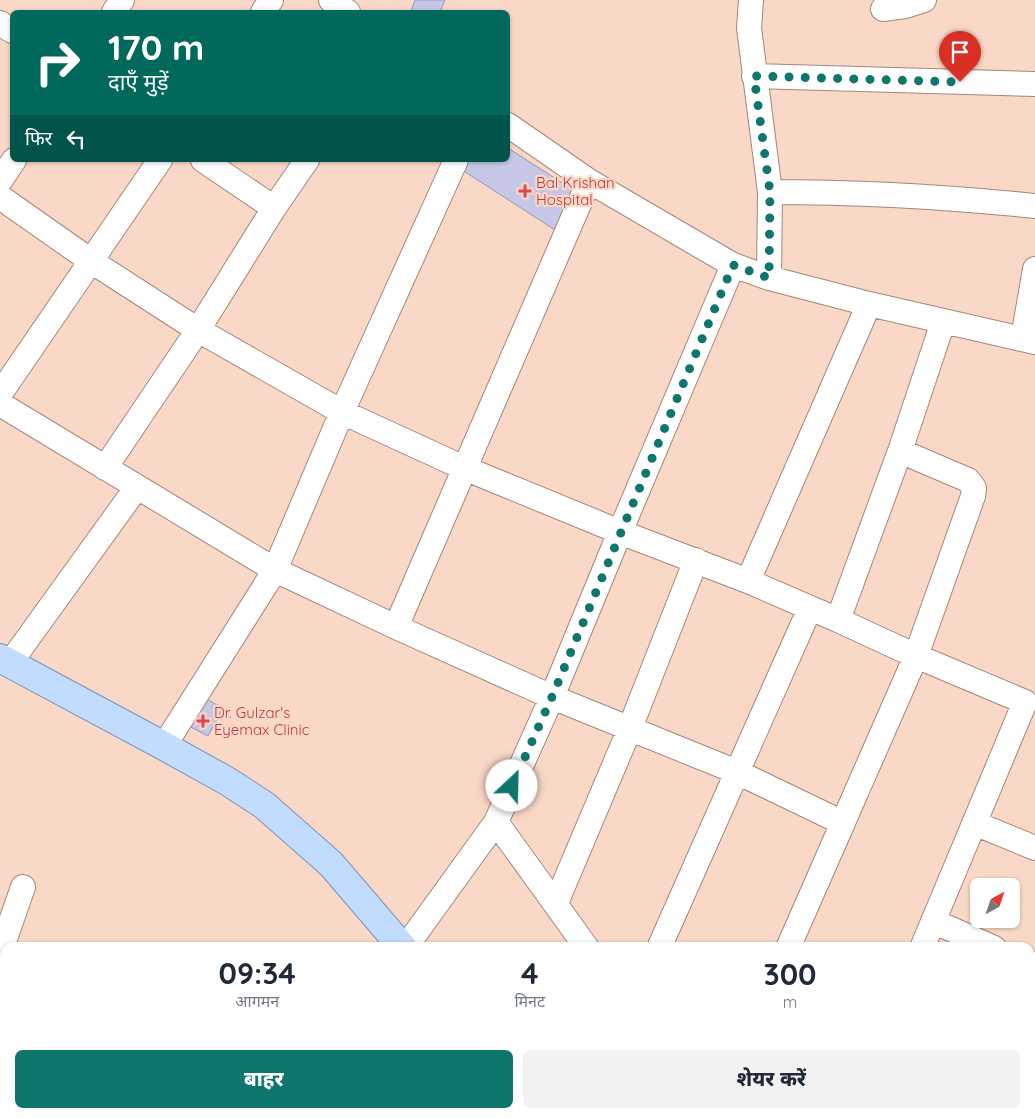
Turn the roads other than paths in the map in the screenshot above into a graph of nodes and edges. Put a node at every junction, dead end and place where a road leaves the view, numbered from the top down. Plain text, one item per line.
1 (332, 0) edge
2 (751, 0) edge
3 (924, 0) edge
4 (883, 9) dead end
5 (345, 10) edge
6 (754, 76) junction
7 (1035, 84) edge
8 (510, 126) edge
9 (13, 162) edge
10 (159, 162) edge
11 (206, 162) edge
12 (306, 162) edge
13 (455, 162) edge
14 (0, 181) edge
15 (589, 182) junction
16 (770, 192) junction
17 (0, 197) edge
18 (1035, 206) edge
19 (274, 208) junction
20 (90, 262) junction
21 (733, 265) junction
22 (1035, 269) edge
23 (769, 278) junction
24 (869, 304) junction
25 (943, 322) junction
26 (198, 330) junction
27 (1029, 340) edge
28 (0, 394) edge
29 (0, 404) edge
30 (342, 412) junction
31 (900, 451) junction
32 (105, 468) junction
33 (464, 468) junction
34 (136, 487) junction
35 (620, 532) junction
36 (696, 560) junction
37 (275, 570) junction
38 (748, 581) junction
39 (810, 608) junction
40 (838, 620) junction
41 (396, 627) junction
42 (916, 656) junction
43 (5, 660) edge
44 (552, 697) junction
45 (1030, 704) edge
46 (630, 728) junction
47 (164, 746) junction
48 (737, 772) junction
49 (496, 822) junction
50 (843, 823) junction
51 (974, 823) junction
52 (1035, 848) edge
53 (23, 887) dead end
54 (556, 904) junction
55 (933, 921) junction
56 (4, 942) edge
57 (399, 942) edge
58 (408, 942) edge
59 (584, 942) edge
60 (663, 942) edge
61 (791, 942) edge
62 (924, 942) edge
63 (980, 942) edge

1 - 5 street
2 - 6 street
3 - 4 street
6 - 7 street
6 - 16 street
8 - 15 street
9 - 14 street
10 - 20 street
11 - 19 street
12 - 19 street
13 - 30 street
15 - 21 street
15 - 33 street
16 - 18 street
16 - 23 street
17 - 20 street
19 - 26 street
20 - 26 street
20 - 28 street
21 - 23 street
21 - 35 street
22 - 27 street
23 - 24 street
24 - 25 street
24 - 38 street
25 - 27 street
25 - 31 street
26 - 30 street
26 - 32 street
29 - 32 street
30 - 33 street
30 - 37 street
31 - 40 street
31 - 42 street
32 - 34 street
33 - 35 street
33 - 41 street
34 - 37 street
34 - 43 street
35 - 36 street
35 - 44 street
36 - 38 street
36 - 46 street
37 - 41 street
37 - 47 street
38 - 39 street
39 - 40 street
39 - 48 street
40 - 42 street
41 - 44 street
42 - 45 street
42 - 50 street
43 - 47 main road
44 - 46 street
44 - 49 street
45 - 51 street
46 - 48 street
46 - 54 street
47 - 57 main road
48 - 50 street
48 - 60 street
49 - 54 street
49 - 58 street
50 - 61 street
51 - 52 street
51 - 55 street
53 - 56 street
54 - 59 street
55 - 62 street
55 - 63 street

